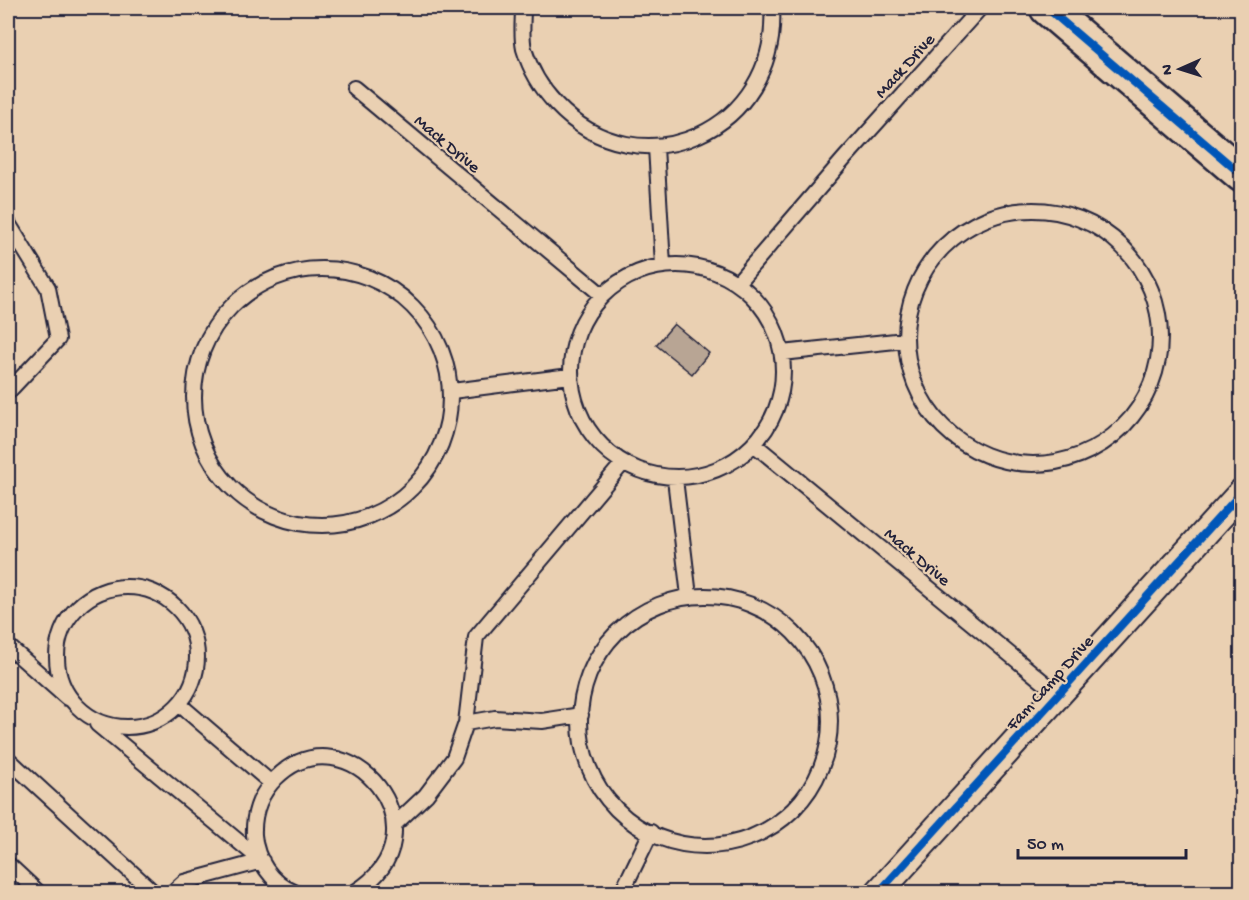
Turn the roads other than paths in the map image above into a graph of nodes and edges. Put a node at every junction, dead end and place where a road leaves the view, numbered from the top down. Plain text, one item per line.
1 (523, 8) edge
2 (772, 8) edge
3 (980, 8) edge
4 (1047, 8) edge
5 (354, 88) dead end
6 (656, 147) junction
7 (1242, 175) edge
8 (8, 223) edge
9 (663, 265) junction
10 (737, 283) junction
11 (602, 295) junction
12 (905, 340) junction
13 (782, 353) junction
14 (570, 376) junction
15 (452, 391) junction
16 (8, 392) edge
17 (755, 445) junction
18 (623, 463) junction
19 (675, 479) junction
20 (1242, 492) edge
21 (689, 596) junction
22 (8, 646) edge
23 (1058, 694) junction
24 (180, 704) junction
25 (81, 711) junction
26 (581, 715) junction
27 (466, 723) junction
28 (8, 759) edge
29 (270, 783) junction
30 (394, 825) junction
31 (651, 832) junction
32 (262, 861) junction
33 (8, 864) edge
34 (364, 890) edge
35 (38, 892) edge
36 (153, 892) edge
37 (173, 892) edge
38 (294, 892) edge
39 (622, 892) edge
40 (879, 892) edge

1 - 6 lane
2 - 6 lane
3 - 10 lane, Mack Drive
4 - 7 street
5 - 11 lane, Mack Drive
6 - 9 lane
8 - 16 lane
9 - 10 lane
9 - 11 lane
10 - 13 lane
11 - 14 lane
12 - 12 lane
12 - 13 lane
13 - 17 lane
14 - 15 lane
14 - 18 lane
15 - 15 lane
17 - 19 lane
17 - 23 lane, Mack Drive
18 - 19 lane
18 - 27 lane
19 - 21 lane
20 - 23 street, Fam Camp Drive
21 - 26 lane
21 - 31 lane
22 - 25 lane
23 - 40 street, Fam Camp Drive
24 - 25 lane
24 - 25 lane
24 - 29 lane
25 - 32 lane
26 - 27 lane
26 - 31 lane
27 - 30 lane
28 - 36 lane
29 - 30 lane
29 - 32 lane
30 - 34 lane
31 - 39 lane
32 - 37 lane
32 - 38 lane
33 - 35 lane

